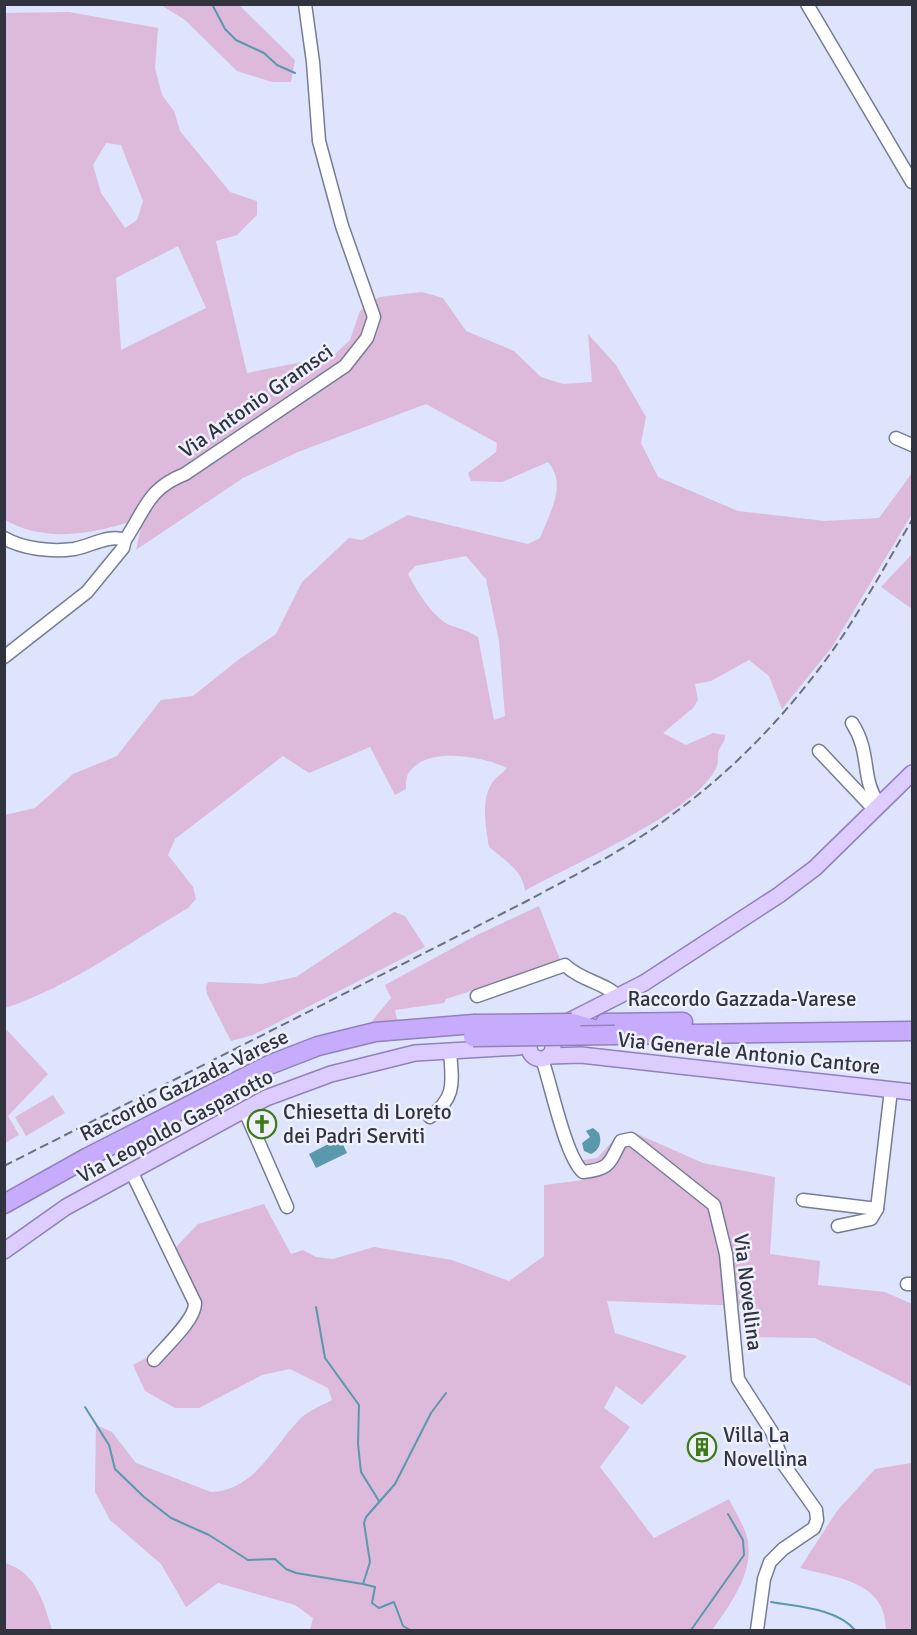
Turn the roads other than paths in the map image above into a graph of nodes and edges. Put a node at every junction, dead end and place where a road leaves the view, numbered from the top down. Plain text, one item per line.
1 (305, 4) edge
2 (807, 4) edge
3 (912, 183) edge
4 (896, 438) dead end
5 (912, 444) edge
6 (4, 538) edge
7 (125, 540) junction
8 (4, 657) edge
9 (852, 723) dead end
10 (819, 751) dead end
11 (912, 772) edge
12 (877, 807) junction
13 (477, 996) dead end
14 (618, 997) junction
15 (912, 1021) edge
16 (572, 1022) junction
17 (646, 1029) junction
18 (474, 1030) junction
19 (912, 1031) edge
20 (615, 1035) junction
21 (539, 1046) junction
22 (450, 1051) junction
23 (891, 1090) junction
24 (912, 1092) edge
25 (244, 1109) junction
26 (430, 1117) dead end
27 (131, 1172) junction
28 (803, 1200) dead end
29 (287, 1207) dead end
30 (876, 1209) junction
31 (6, 1210) edge
32 (838, 1227) dead end
33 (4, 1251) edge
34 (154, 1360) dead end
35 (757, 1630) edge

1 - 7 street, Via Antonio Gramsci
2 - 3 street
4 - 5 street
6 - 7 street
7 - 8 street, Via Antonio Gramsci
9 - 12 street
10 - 12 street
11 - 12 main road, Via Leopoldo Gasparotto
12 - 14 main road, Via Leopoldo Gasparotto
13 - 14 street
14 - 16 main road, Via Leopoldo Gasparotto
15 - 17 highway, Raccordo Gazzada-Varese
16 - 17 highway, Raccordo Gazzada-Varese
16 - 18 highway, Raccordo Gazzada-Varese, bridge
16 - 20 highway, Raccordo Gazzada-Varese, bridge
16 - 21 main road, Via Leopoldo Gasparotto
17 - 19 highway, Raccordo Gazzada-Varese
17 - 20 highway, Raccordo Gazzada-Varese
18 - 20 highway, Raccordo Gazzada-Varese, bridge
18 - 31 highway, Raccordo Gazzada-Varese
21 - 22 main road, Via Leopoldo Gasparotto
21 - 23 main road, Via Generale Antonio Cantore
21 - 35 street, Via Novellina
22 - 25 main road, Via Leopoldo Gasparotto
22 - 26 street
23 - 24 main road, Via Generale Antonio Cantore
23 - 30 street
25 - 27 main road, Via Leopoldo Gasparotto
25 - 29 street
27 - 33 main road, Via Leopoldo Gasparotto
27 - 34 street
28 - 30 street
30 - 32 street

